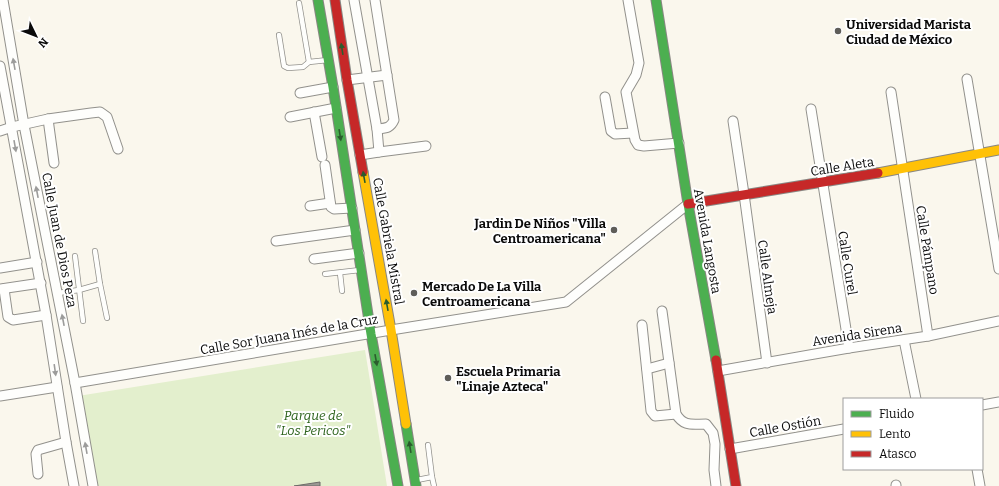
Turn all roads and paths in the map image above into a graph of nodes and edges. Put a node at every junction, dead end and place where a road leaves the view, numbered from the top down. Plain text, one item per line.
1 (3, 0) edge
2 (318, 0) edge
3 (335, 0) edge
4 (354, 0) edge
5 (375, 0) edge
6 (628, 0) edge
7 (656, 0) edge
8 (299, 3) dead end
9 (279, 35) dead end
10 (328, 60) junction
11 (309, 62) junction
12 (0, 66) edge
13 (387, 76) junction
14 (368, 78) junction
15 (967, 79) dead end
16 (347, 80) junction
17 (333, 87) junction
18 (891, 92) dead end
19 (300, 93) dead end
20 (605, 97) dead end
21 (336, 108) junction
22 (811, 109) dead end
23 (314, 112) junction
24 (290, 118) dead end
25 (48, 119) junction
26 (733, 122) dead end
27 (24, 125) junction
28 (12, 127) junction
29 (376, 129) junction
30 (0, 131) edge
31 (633, 133) junction
32 (679, 143) junction
33 (426, 146) dead end
34 (118, 149) dead end
35 (999, 150) edge
36 (379, 152) junction
37 (979, 153) junction
38 (360, 155) junction
39 (54, 163) dead end
40 (902, 169) junction
41 (822, 182) junction
42 (744, 194) junction
43 (330, 203) junction
44 (688, 204) junction
45 (310, 206) dead end
46 (352, 208) junction
47 (355, 230) junction
48 (276, 241) dead end
49 (95, 251) dead end
50 (359, 253) junction
51 (75, 256) dead end
52 (314, 259) dead end
53 (37, 262) junction
54 (0, 268) edge
55 (362, 269) junction
56 (999, 269) edge
57 (340, 272) junction
58 (325, 274) dead end
59 (41, 283) junction
60 (100, 284) junction
61 (2, 289) edge
62 (79, 290) junction
63 (342, 291) dead end
64 (58, 293) junction
65 (662, 311) dead end
66 (46, 315) junction
67 (107, 318) dead end
68 (83, 321) dead end
69 (999, 321) edge
70 (642, 325) dead end
71 (391, 330) junction
72 (371, 334) junction
73 (928, 336) junction
74 (904, 340) junction
75 (849, 348) junction
76 (767, 362) junction
77 (669, 363) junction
78 (647, 369) junction
79 (718, 370) junction
80 (75, 383) junction
81 (57, 387) junction
82 (0, 396) edge
83 (916, 398) edge
84 (999, 402) edge
85 (983, 405) edge
86 (676, 414) junction
87 (843, 429) edge
88 (66, 442) junction
89 (428, 445) dead end
90 (730, 449) junction
91 (977, 470) edge
92 (38, 474) dead end
93 (432, 477) junction
94 (415, 483) edge
95 (74, 486) edge
96 (93, 486) edge
97 (398, 486) edge
98 (434, 486) edge
99 (716, 486) edge
100 (736, 486) edge
101 (980, 486) edge

27 -> 1 street, Calle Juan de Dios Peza
2 - 10 street
16 -> 3 street, Calle Gabriela Mistral
4 - 14 street
5 - 13 street
6 - 31 street
7 - 32 street, Avenida Langosta
8 - 11 lane
9 - 11 lane
10 - 11 lane
10 - 17 street
12 - 28 street, Calle Juan de Dios Peza
13 - 14 street
13 - 29 street
14 - 16 street
14 - 29 street
15 - 37 street
16 - 38 street, Calle Gabriela Mistral
17 - 19 street
17 - 21 street
18 - 40 street, Calle Pámpano
20 - 31 street
21 - 23 street
21 -> 46 street
22 - 41 street, Calle Curel
23 - 24 street
23 - 43 street
25 - 27 street
25 - 34 street
25 - 39 street
26 - 42 street, Calle Almeja
27 - 28 street
64 -> 27 street, Calle Juan de Dios Peza
28 - 30 street
28 -> 53 street, Calle Juan de Dios Peza
29 - 36 street
31 - 32 street
32 - 44 street, Avenida Langosta
33 - 36 street
35 - 37 street, Calle Aleta
36 - 38 street
37 - 40 street, Calle Aleta
37 - 56 street
71 -> 38 street, Calle Gabriela Mistral
40 - 41 street, Calle Aleta
40 - 73 street, Calle Pámpano
41 - 42 street, Calle Aleta
41 - 75 street, Calle Curel
42 - 44 street, Calle Aleta
42 - 76 street, Calle Almeja
43 - 45 street
43 - 46 street
44 - 71 street, Calle Sor Juana Inés de la Cruz
44 - 79 street, Avenida Langosta
46 - 47 street
47 - 48 street
47 - 50 street
49 - 60 lane
50 - 52 street
50 - 55 street
51 - 62 lane
53 - 54 street
53 - 59 street, Calle Juan de Dios Peza
55 - 57 lane
55 - 72 street
57 - 58 lane
57 - 63 lane
59 - 61 street
59 - 66 street, Calle Juan de Dios Peza
60 - 62 lane
60 - 67 lane
61 - 66 street
62 - 64 lane
62 - 68 lane
80 -> 64 street, Calle Juan de Dios Peza
65 - 77 street
66 -> 81 street, Calle Juan de Dios Peza
69 - 73 street, Avenida Sirena
70 - 78 street
71 - 72 street, Calle Sor Juana Inés de la Cruz
94 -> 71 street, Calle Gabriela Mistral
72 - 80 street, Calle Sor Juana Inés de la Cruz
72 -> 97 street
73 - 74 street, Avenida Sirena
74 - 75 street, Avenida Sirena
74 - 83 street
75 - 76 street, Avenida Sirena
76 - 79 street, Avenida Sirena
77 - 78 street
77 - 86 street
78 - 86 street
79 - 90 street, Avenida Langosta
96 -> 80 street, Calle Juan de Dios Peza
81 - 82 street
81 - 88 street, Calle Juan de Dios Peza
84 - 85 street
86 - 99 street
87 - 90 street, Calle Ostión
88 - 92 street
88 - 95 street, Calle Juan de Dios Peza
89 - 93 lane
90 - 100 street, Avenida Langosta
91 - 101 street
93 - 94 lane
93 - 98 lane

